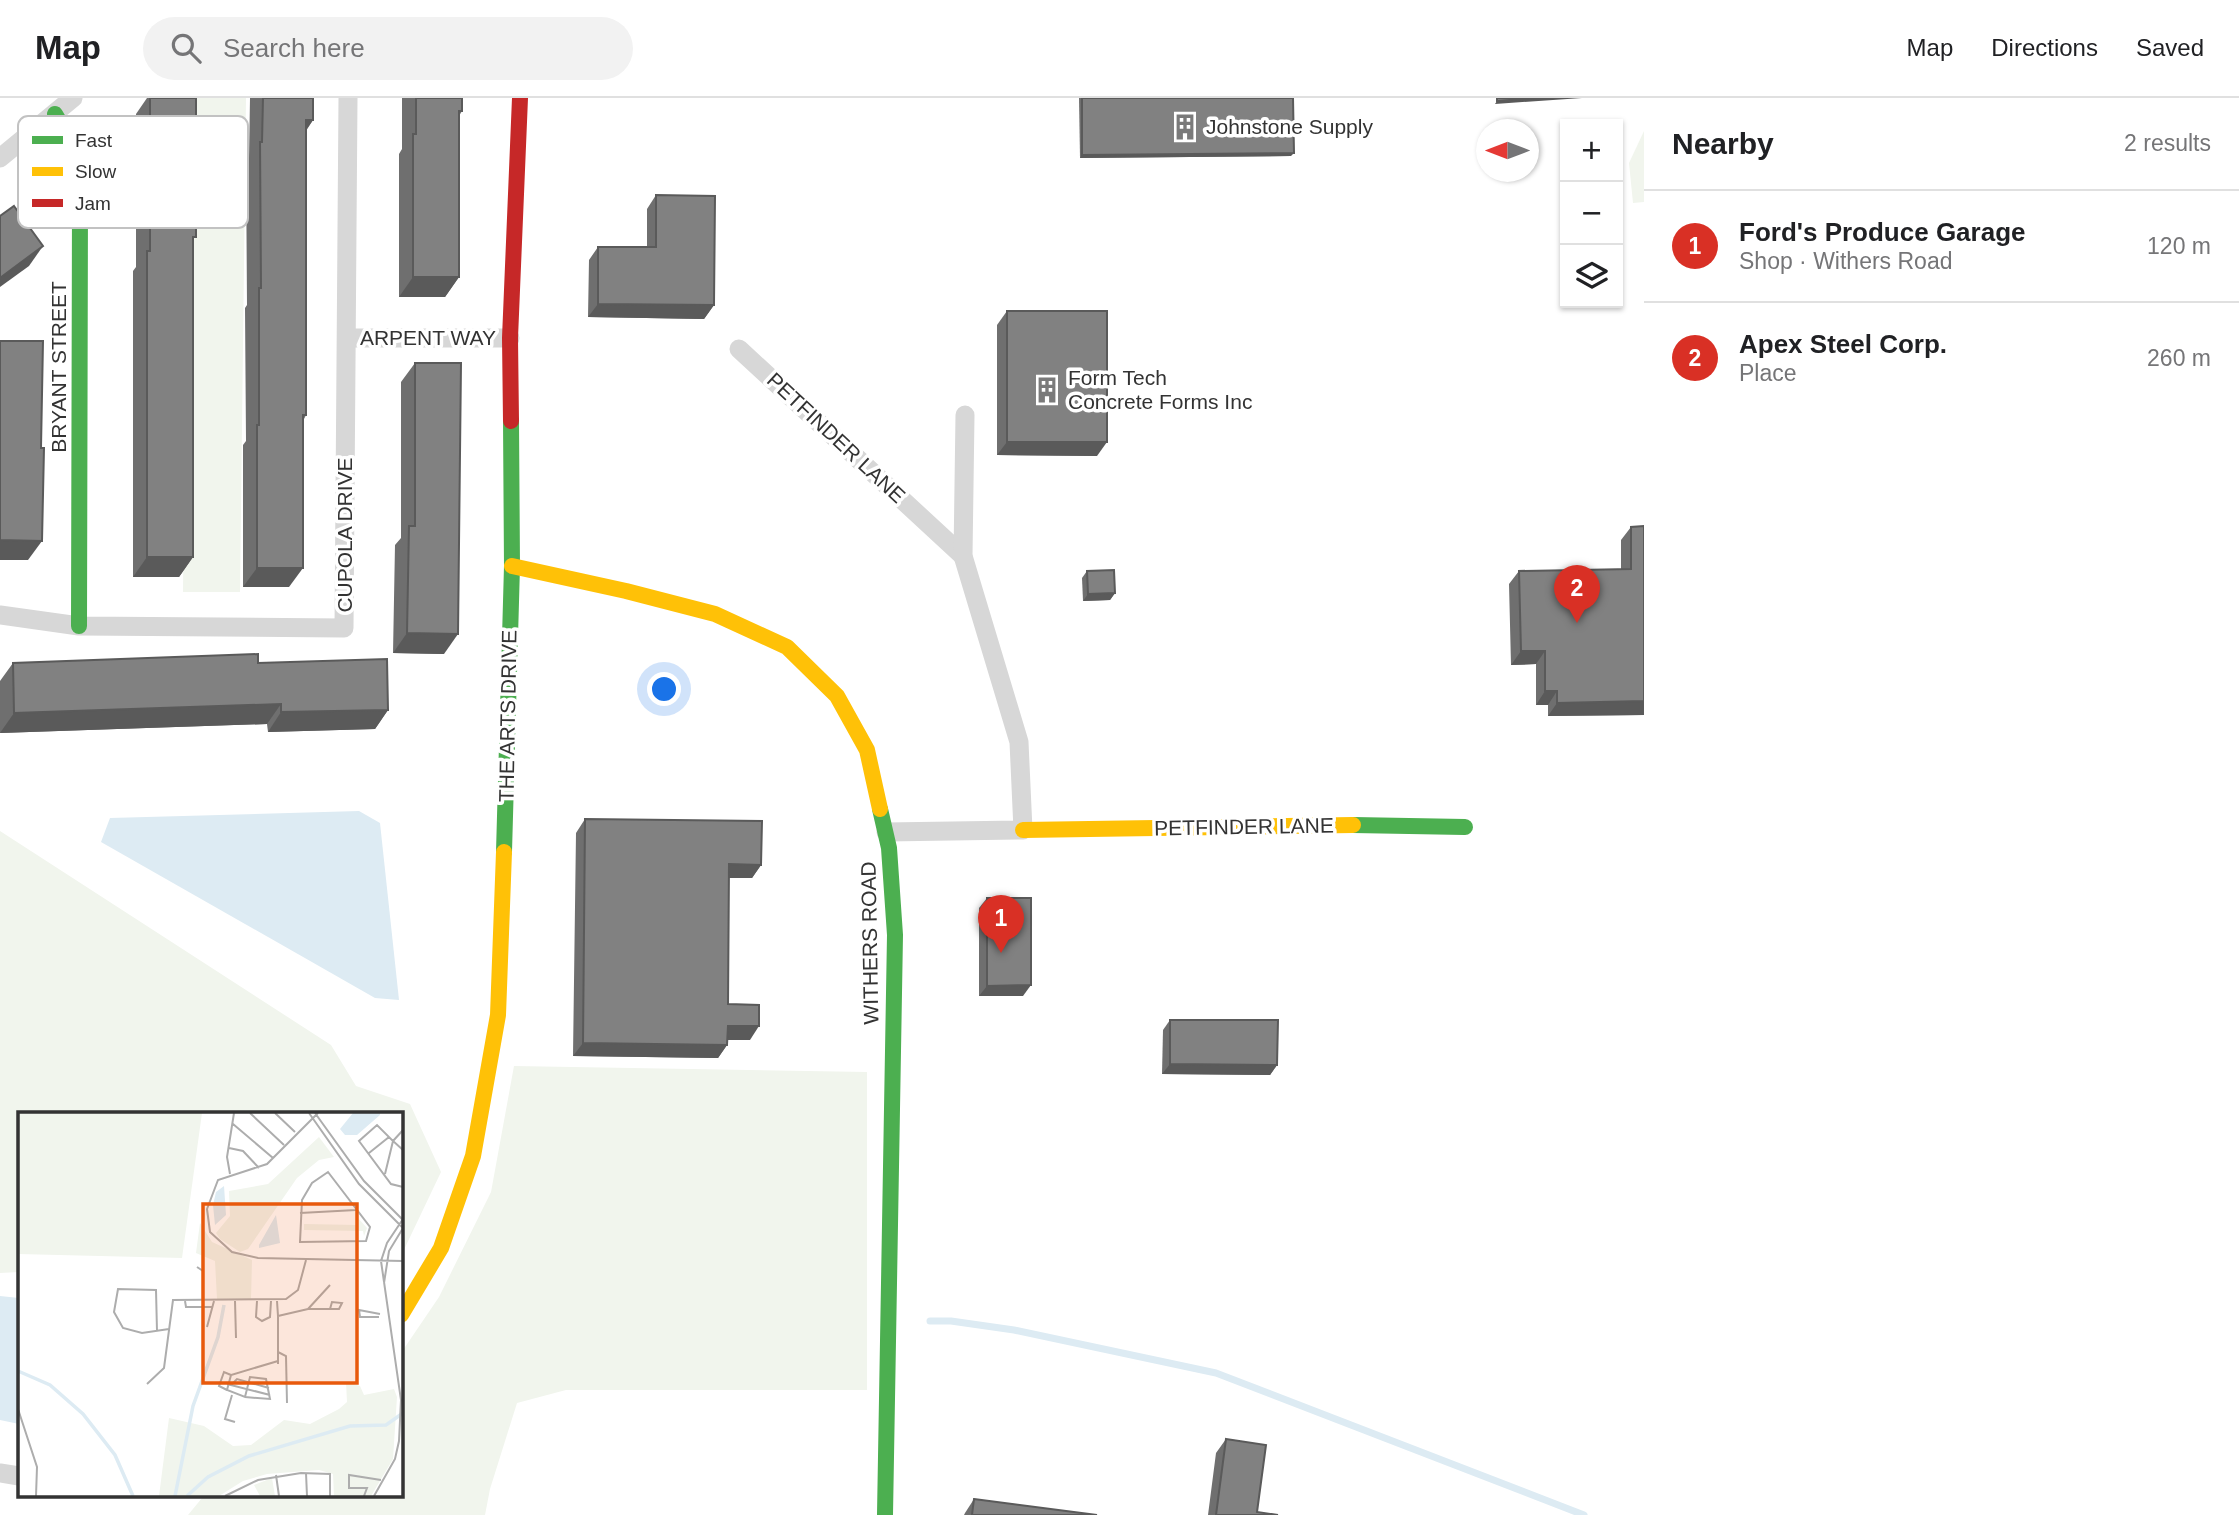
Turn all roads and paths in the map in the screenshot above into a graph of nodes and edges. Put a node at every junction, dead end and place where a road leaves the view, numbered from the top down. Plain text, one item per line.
1 (73, 98) edge
2 (348, 98) edge
3 (520, 98) edge
4 (55, 114) joint
5 (52, 116) edge
6 (18, 144) edge
7 (0, 158) edge
8 (80, 228) edge
9 (347, 338) junction
10 (510, 338) junction
11 (739, 349) dead end
12 (965, 415) dead end
13 (963, 556) junction
14 (512, 566) junction
15 (0, 615) edge
16 (79, 626) junction
17 (1465, 827) dead end
18 (1023, 830) junction
19 (886, 832) junction
20 (402, 1313) edge
21 (0, 1473) edge
22 (18, 1476) edge
23 (885, 1515) edge

1 - 4 street
2 - 9 street, CUPOLA DRIVE
3 - 10 street, THE ARTS DRIVE
4 - 5 street
6 - 7 street
8 - 16 street, BRYANT STREET
9 - 10 street, ARPENT WAY
9 - 16 street, CUPOLA DRIVE
10 - 14 street, THE ARTS DRIVE
11 - 13 street, PETFINDER LANE
12 - 13 street
13 - 18 street
14 - 19 street, WITHERS ROAD
14 - 20 street, THE ARTS DRIVE
15 - 16 street, CUPOLA DRIVE
17 - 18 street, PETFINDER LANE
18 - 19 street, PETFINDER LANE
19 - 23 street, WITHERS ROAD
21 - 22 street

